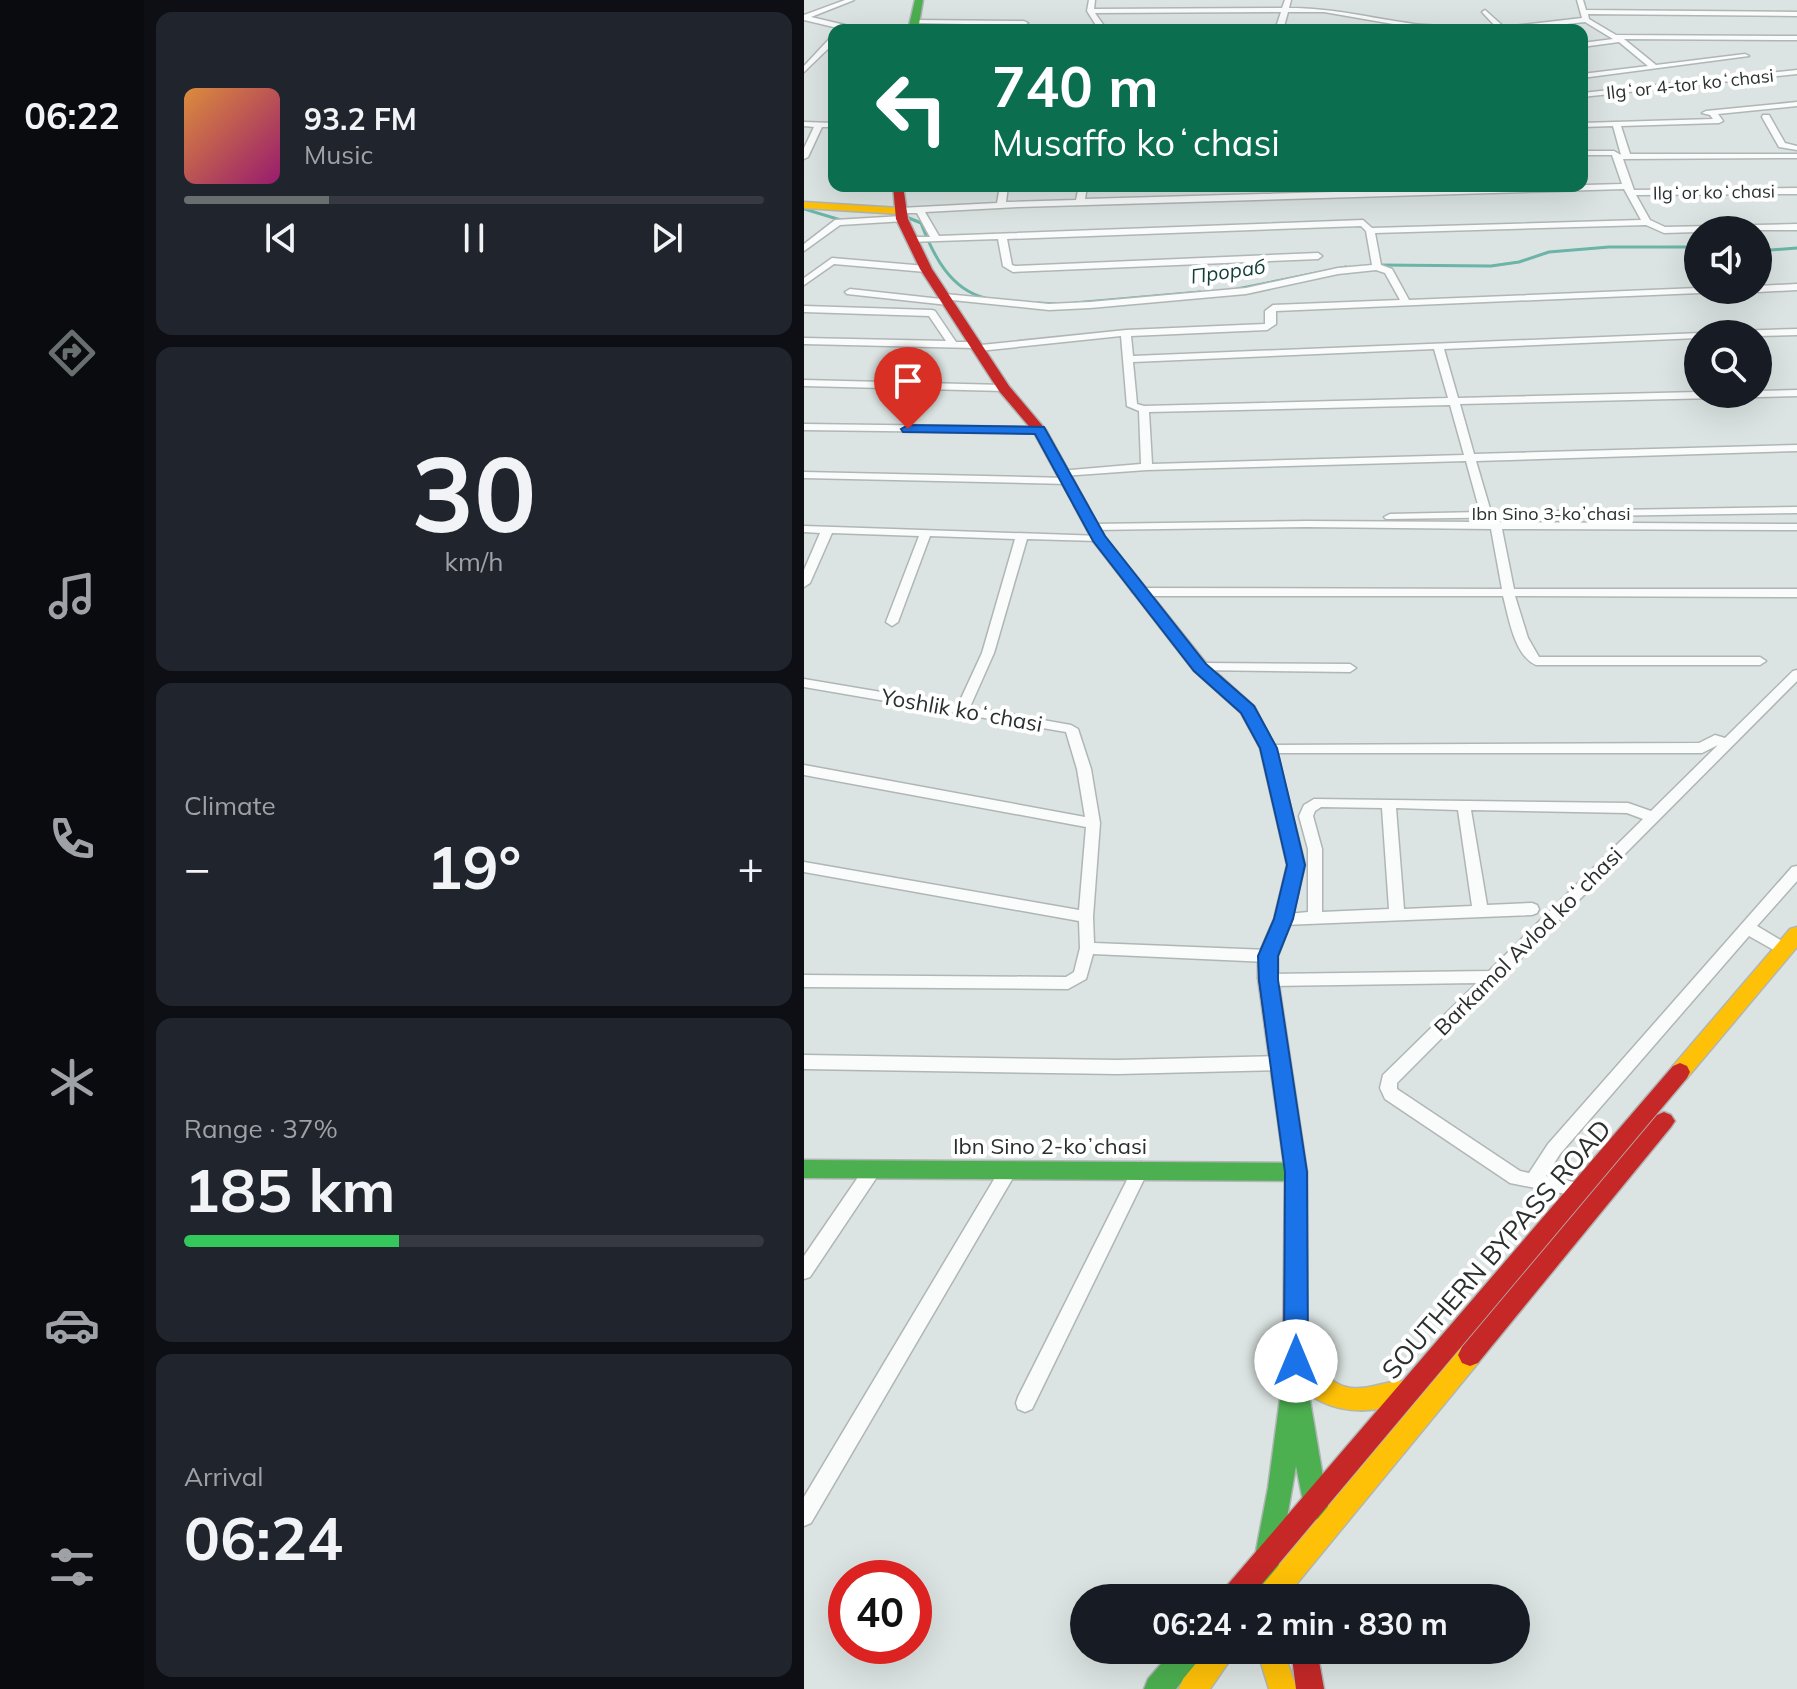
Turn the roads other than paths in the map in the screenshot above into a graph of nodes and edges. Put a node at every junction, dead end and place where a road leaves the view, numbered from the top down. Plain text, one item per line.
1 (851, 0) edge
2 (919, 0) edge
3 (1092, 0) edge
4 (1288, 0) edge
5 (1580, 0) edge
6 (1754, 0) edge
7 (1090, 11) junction
8 (1285, 12) junction
9 (1485, 12) dead end
10 (1760, 14) junction
11 (1797, 14) edge
12 (806, 16) edge
13 (1585, 16) junction
14 (1024, 23) dead end
15 (836, 24) edge
16 (914, 24) edge
17 (987, 24) edge
18 (1099, 24) edge
19 (1282, 24) edge
20 (1404, 24) edge
21 (1497, 24) edge
22 (1534, 24) edge
23 (1797, 38) edge
24 (1617, 39) junction
25 (1588, 44) edge
26 (828, 45) edge
27 (1745, 56) dead end
28 (1654, 67) junction
29 (804, 70) edge
30 (1797, 72) edge
31 (1588, 75) edge
32 (1588, 94) edge
33 (1797, 104) edge
34 (1766, 117) dead end
35 (1588, 120) edge
36 (804, 124) edge
37 (819, 124) junction
38 (1616, 124) junction
39 (828, 125) edge
40 (1588, 125) edge
41 (1592, 125) junction
42 (1797, 148) edge
43 (1588, 153) edge
44 (1622, 156) junction
45 (1797, 156) edge
46 (804, 157) edge
47 (1629, 190) junction
48 (1588, 191) edge
49 (1797, 191) edge
50 (899, 192) edge
51 (1003, 192) edge
52 (1082, 192) edge
53 (1160, 192) edge
54 (1525, 192) edge
55 (1159, 199) junction
56 (1080, 202) junction
57 (804, 205) edge
58 (1001, 205) junction
59 (919, 209) junction
60 (901, 215) junction
61 (1647, 222) junction
62 (1797, 227) edge
63 (1370, 231) junction
64 (935, 237) junction
65 (1002, 237) junction
66 (911, 240) junction
67 (804, 248) edge
68 (1318, 256) dead end
69 (1376, 266) junction
70 (926, 269) junction
71 (804, 282) edge
72 (1797, 287) edge
73 (1772, 288) edge
74 (1684, 291) edge
75 (850, 292) dead end
76 (1405, 301) junction
77 (948, 303) junction
78 (804, 309) edge
79 (928, 312) junction
80 (1797, 332) edge
81 (1126, 333) junction
82 (1772, 333) edge
83 (1684, 336) edge
84 (804, 341) edge
85 (953, 344) junction
86 (1438, 346) junction
87 (977, 347) junction
88 (1127, 359) junction
89 (804, 383) edge
90 (1797, 383) edge
91 (1772, 384) edge
92 (1004, 388) junction
93 (1684, 388) edge
94 (1797, 393) edge
95 (1772, 394) edge
96 (1684, 395) edge
97 (1455, 400) junction
98 (1144, 409) junction
99 (804, 427) edge
100 (1039, 430) junction
101 (1797, 448) edge
102 (1472, 458) junction
103 (1147, 467) junction
104 (804, 475) edge
105 (1066, 477) junction
106 (1797, 510) edge
107 (1486, 513) junction
108 (1306, 524) junction
109 (1496, 527) junction
110 (1797, 527) edge
111 (804, 529) edge
112 (827, 531) junction
113 (1095, 532) junction
114 (925, 534) junction
115 (1022, 536) junction
116 (804, 583) edge
117 (1138, 592) junction
118 (1508, 592) junction
119 (1797, 593) edge
120 (892, 622) dead end
121 (1760, 661) dead end
122 (1200, 667) junction
123 (1350, 668) dead end
124 (1797, 674) edge
125 (804, 683) edge
126 (962, 710) junction
127 (1728, 743) junction
128 (1268, 748) junction
129 (804, 770) edge
130 (1389, 804) junction
131 (1464, 807) junction
132 (1653, 817) junction
133 (1093, 823) junction
134 (804, 867) edge
135 (1797, 871) edge
136 (1532, 909) dead end
137 (1480, 910) junction
138 (1397, 914) junction
139 (1086, 917) junction
140 (1315, 918) junction
141 (1283, 919) junction
142 (1748, 928) junction
143 (1797, 934) edge
144 (1087, 948) junction
145 (1791, 955) edge
146 (1268, 956) junction
147 (1490, 977) junction
148 (1268, 980) junction
149 (804, 981) edge
150 (804, 1062) edge
151 (1281, 1063) junction
152 (1696, 1082) dead end
153 (1676, 1106) dead end
154 (804, 1169) edge
155 (873, 1169) junction
156 (1141, 1169) junction
157 (1008, 1171) junction
158 (1296, 1172) junction
159 (1533, 1181) junction
160 (1581, 1190) junction
161 (804, 1271) edge
162 (1296, 1361) junction
163 (1295, 1382) junction
164 (1410, 1390) junction
165 (1025, 1403) dead end
166 (1314, 1501) junction
167 (804, 1516) edge
168 (1319, 1538) junction
169 (1270, 1554) junction
170 (1289, 1574) junction
171 (1245, 1584) edge
172 (1263, 1584) edge
173 (1280, 1584) edge
174 (1291, 1584) edge
175 (1179, 1664) edge
176 (1213, 1664) edge
177 (1275, 1664) edge
178 (1306, 1664) edge
179 (1158, 1689) edge
180 (1193, 1689) edge
181 (1283, 1689) edge
182 (1310, 1689) edge

1 - 12 street
2 - 16 main road
3 - 7 street
4 - 8 street
5 - 13 street
6 - 10 street
7 - 8 street
7 - 18 street
8 - 19 street
8 - 20 street
9 - 21 street
10 - 11 street
10 - 13 street
12 - 15 street
13 - 22 street
13 - 24 street
14 - 17 street
23 - 24 street
24 - 25 street
24 - 28 street
26 - 29 street
27 - 28 street
28 - 31 street
30 - 32 street, Ilgʻor 4-tor koʻchasi
33 - 38 street
34 - 42 street
35 - 41 street
36 - 37 street
37 - 39 street
37 - 46 street
38 - 41 street
38 - 44 street
40 - 41 street
43 - 44 street
44 - 45 street
44 - 47 street
47 - 48 street, Ilgʻor koʻchasi
47 - 49 street, Ilgʻor koʻchasi
47 - 61 street
50 - 60 main road
51 - 58 street
52 - 56 street
53 - 55 street
54 - 55 street, Ilgʻor koʻchasi
55 - 56 street, Ilgʻor koʻchasi
56 - 58 street, Ilgʻor koʻchasi
57 - 60 main road
58 - 59 street, Ilgʻor koʻchasi
59 - 60 street, Ilgʻor koʻchasi
59 - 64 street
60 - 66 main road
60 - 67 street, Ilgʻor koʻchasi
61 - 62 street
61 - 63 street
63 - 65 street
63 - 69 street
64 - 65 street
64 - 66 street
65 - 68 street
66 - 70 main road
69 - 76 street
69 - 77 street
70 - 71 street
70 - 77 main road
72 - 73 street
74 - 76 street
75 - 77 street
76 - 81 street
77 - 79 street
77 - 87 main road
78 - 79 street
79 - 85 street
80 - 82 street
81 - 87 street
81 - 88 street
83 - 86 street
84 - 85 street
85 - 87 street
86 - 88 street
86 - 97 street
87 - 92 main road
88 - 98 street
89 - 92 street
90 - 91 street
92 - 100 main road
93 - 97 street
94 - 95 street
96 - 97 street
97 - 98 street
97 - 102 street
98 - 103 street
99 - 100 street
100 - 105 main road
101 - 102 street
102 - 103 street
102 - 107 street
103 - 105 street
104 - 105 street
105 - 113 main road
106 - 107 street, Ibn Sino 3-koʼchasi
107 - 108 street, Ibn Sino 3-koʼchasi
108 - 109 street, Ibn Sino 3-koʼchasi
108 - 113 street, Ibn Sino 3-koʼchasi
109 - 110 street, Ibn Sino 3-koʼchasi
109 - 118 street, Ibn Sino 3-koʼchasi
111 - 112 street, Ibn Sino 3-koʼchasi
112 - 114 street, Ibn Sino 3-koʼchasi
112 - 116 street
113 - 115 street, Ibn Sino 3-koʼchasi
113 - 117 main road
114 - 115 street, Ibn Sino 3-koʼchasi
114 - 120 street
115 - 126 street
117 - 118 street
117 - 122 main road
118 - 119 street
118 - 121 street, Ibn Sino 3-koʼchasi
122 - 123 street
122 - 128 main road
124 - 127 street, Barkamol Avlod koʻchasi
125 - 126 street, Yoshlik koʻchasi
126 - 133 street, Yoshlik koʻchasi
127 - 128 street
127 - 132 street, Barkamol Avlod koʻchasi
128 - 141 main road
129 - 133 street
130 - 131 street
130 - 138 street
130 - 140 street
131 - 132 street
131 - 137 street
132 - 147 street, Barkamol Avlod koʻchasi
133 - 139 street, Yoshlik koʻchasi
134 - 139 street
135 - 142 street
136 - 137 street
137 - 138 street
138 - 140 street
139 - 144 street, Yoshlik koʻchasi
140 - 141 street
141 - 146 main road
142 - 145 street
142 - 159 street
143 - 145 main road, SOUTHERN BYPASS ROAD
144 - 146 street
144 - 149 street, Yoshlik koʻchasi
145 - 152 main road, SOUTHERN BYPASS ROAD
145 - 160 main road, SOUTHERN BYPASS ROAD
146 - 148 main road
147 - 148 street
147 - 159 street, Barkamol Avlod koʻchasi
148 - 151 main road
150 - 151 street
151 - 158 main road
153 - 168 main road, SOUTHERN BYPASS ROAD
154 - 155 main road, Ibn Sino 2-koʼchasi
155 - 157 main road, Ibn Sino 2-koʼchasi
155 - 161 street
156 - 157 main road, Ibn Sino 2-koʼchasi
156 - 158 main road, Ibn Sino 2-koʼchasi
156 - 165 street
157 - 167 street
158 - 162 main road
159 - 160 street, Barkamol Avlod koʻchasi
160 - 164 main road, SOUTHERN BYPASS ROAD
162 - 163 main road
162 - 164 main road
163 - 166 main road
163 - 169 main road
164 - 166 main road, SOUTHERN BYPASS ROAD
166 - 168 main road
166 - 169 main road, SOUTHERN BYPASS ROAD
168 - 170 main road, SOUTHERN BYPASS ROAD
169 - 171 main road, SOUTHERN BYPASS ROAD
169 - 172 main road
170 - 173 main road, SOUTHERN BYPASS ROAD
170 - 174 main road
175 - 179 main road
176 - 180 main road
177 - 181 main road
178 - 182 main road

